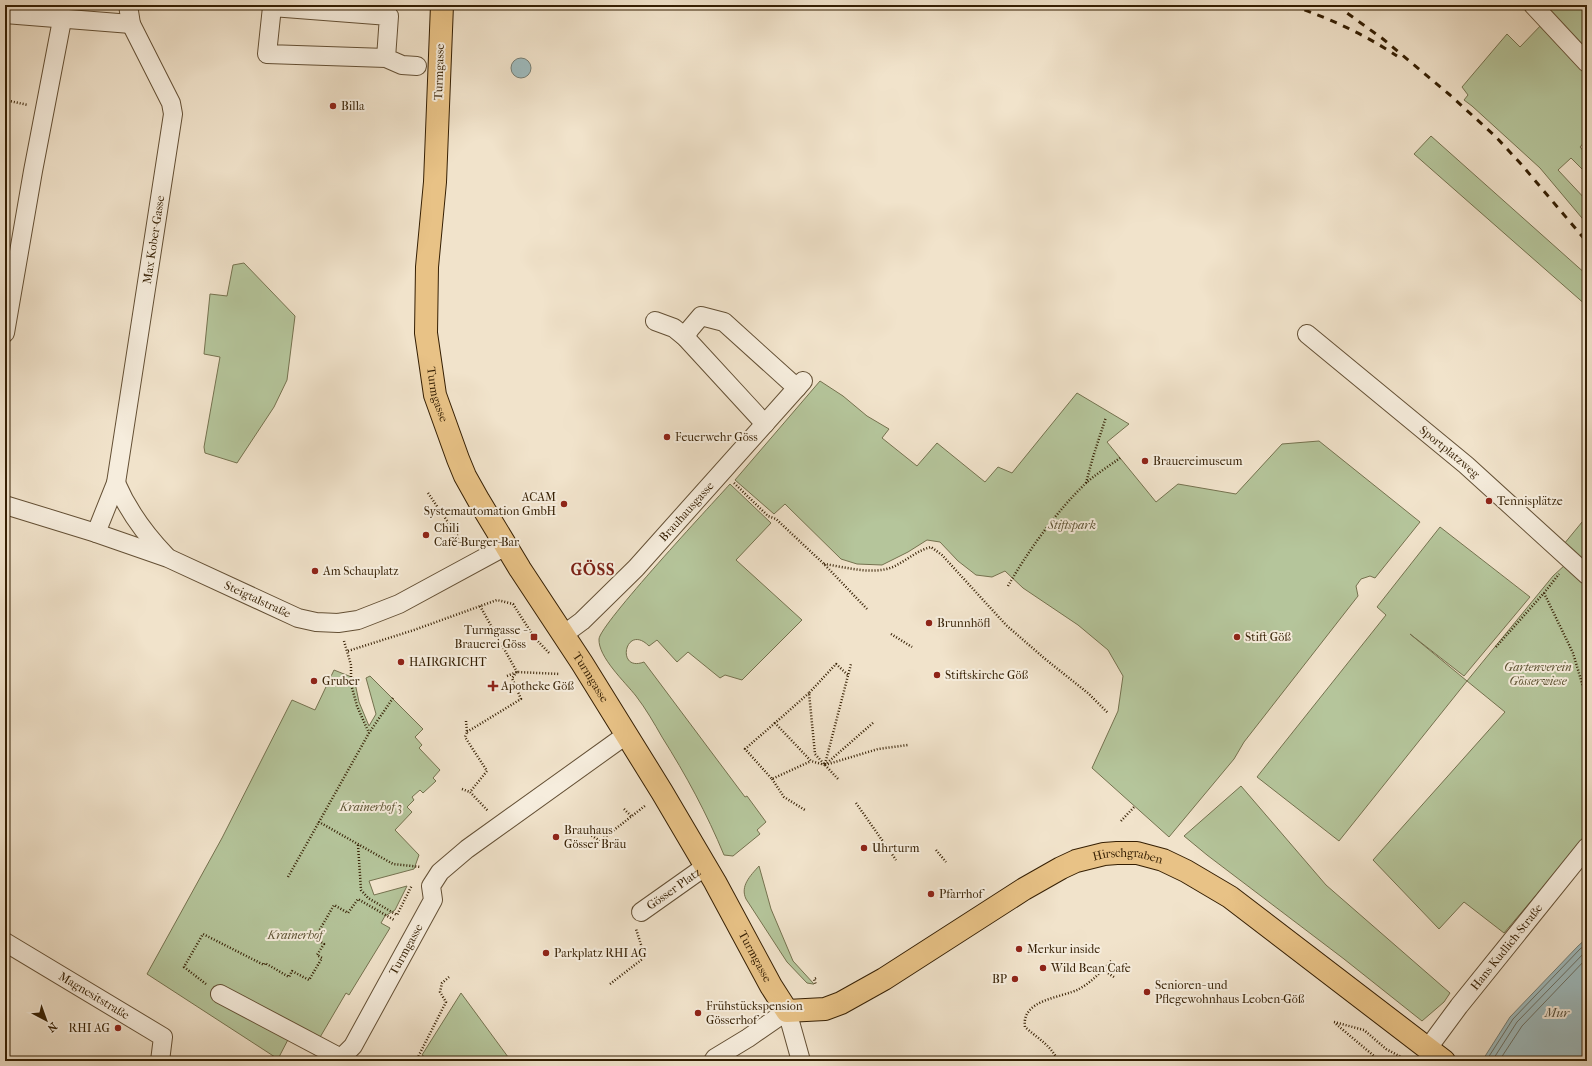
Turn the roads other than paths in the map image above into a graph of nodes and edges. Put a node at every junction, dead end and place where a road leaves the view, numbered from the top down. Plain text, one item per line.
1 (128, 5) edge
2 (442, 5) edge
3 (1534, 5) edge
4 (389, 11) edge
5 (5, 14) edge
6 (62, 20) junction
7 (131, 24) junction
8 (386, 58) junction
9 (1587, 63) edge
10 (417, 66) dead end
11 (655, 321) dead end
12 (5, 333) edge
13 (1306, 334) dead end
14 (685, 337) junction
15 (765, 424) junction
16 (116, 483) junction
17 (7, 511) edge
18 (96, 533) junction
19 (506, 546) junction
20 (168, 558) junction
21 (1587, 575) edge
22 (563, 635) junction
23 (626, 735) junction
24 (1587, 847) edge
25 (706, 866) junction
26 (641, 912) road end
27 (5, 942) edge
28 (220, 994) road end
29 (787, 1011) junction
30 (1436, 1055) edge
31 (160, 1061) edge
32 (713, 1061) edge
33 (801, 1061) edge

1 - 7 street, Max Kober-Gasse
2 - 19 main road, Turmgasse
3 - 9 street
4 - 8 street
4 - 8 street
5 - 6 street
6 - 7 street
6 - 12 street
7 - 16 street, Max Kober-Gasse
8 - 10 street
11 - 14 street
13 - 21 street, Sportplatzweg
14 - 15 street
14 - 15 street, Brauhausgasse
15 - 22 street, Brauhausgasse
16 - 18 street, Max Kober-Gasse
16 - 20 street
17 - 18 street, Steigtalstraße
18 - 20 street, Steigtalstraße
19 - 20 street, Steigtalstraße
19 - 22 main road, Turmgasse
22 - 23 main road, Turmgasse
23 - 25 main road, Turmgasse
23 - 28 street, Turmgasse
24 - 30 street, Hans Kudlich-Straße
25 - 26 street, Gösser Platz
25 - 29 main road, Turmgasse
27 - 31 street, Magnesitstraße
29 - 30 main road, Hirschgraben
29 - 32 street
29 - 33 street

